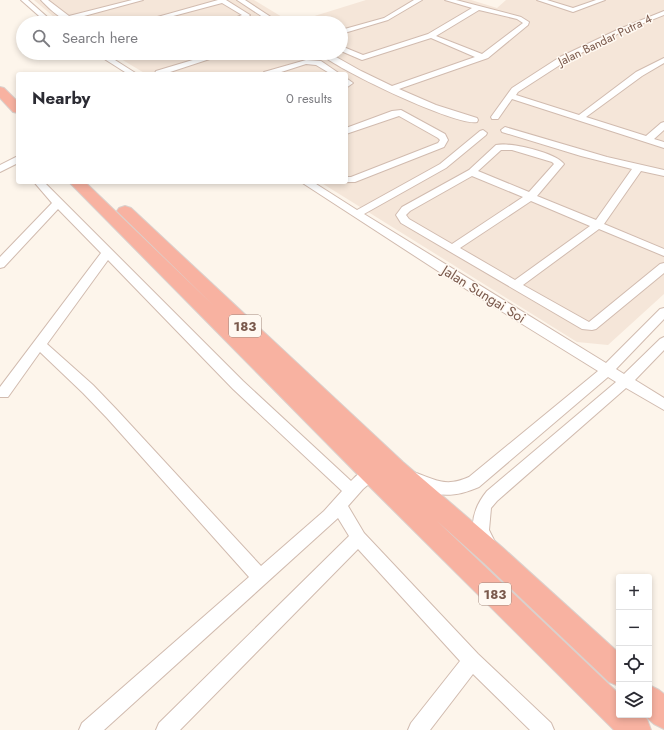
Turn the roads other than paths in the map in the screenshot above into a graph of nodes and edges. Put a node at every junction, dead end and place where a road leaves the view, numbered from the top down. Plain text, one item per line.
1 (24, 0) edge
2 (58, 0) edge
3 (140, 0) edge
4 (240, 0) edge
5 (419, 0) edge
6 (448, 0) edge
7 (540, 0) edge
8 (602, 0) edge
9 (45, 1) edge
10 (222, 1) edge
11 (477, 8) junction
12 (664, 13) edge
13 (43, 16) edge
14 (62, 16) edge
15 (78, 16) edge
16 (165, 16) edge
17 (246, 16) edge
18 (266, 16) edge
19 (348, 30) edge
20 (431, 36) junction
21 (348, 52) edge
22 (482, 57) junction
23 (110, 60) edge
24 (202, 60) edge
25 (335, 60) edge
26 (664, 60) edge
27 (130, 72) edge
28 (165, 72) edge
29 (274, 72) edge
30 (332, 72) edge
31 (391, 89) junction
32 (0, 91) edge
33 (510, 96) junction
34 (0, 107) edge
35 (16, 115) edge
36 (484, 118) junction
37 (580, 118) junction
38 (664, 125) edge
39 (348, 130) edge
40 (495, 132) junction
41 (647, 140) junction
42 (664, 145) edge
43 (16, 161) edge
44 (638, 168) junction
45 (0, 169) edge
46 (472, 172) junction
47 (664, 173) edge
48 (349, 180) edge
49 (41, 184) edge
50 (78, 184) edge
51 (96, 184) edge
52 (309, 184) edge
53 (530, 197) junction
54 (58, 203) junction
55 (356, 214) junction
56 (598, 225) junction
57 (452, 249) junction
58 (107, 253) junction
59 (664, 253) edge
60 (0, 264) edge
61 (664, 266) edge
62 (515, 285) junction
63 (664, 312) edge
64 (664, 342) edge
65 (40, 345) junction
66 (607, 370) junction
67 (626, 381) junction
68 (3, 393) dead end
69 (664, 405) edge
70 (383, 471) junction
71 (352, 491) junction
72 (340, 506) junction
73 (358, 538) junction
74 (493, 555) junction
75 (261, 578) junction
76 (472, 660) junction
77 (616, 669) edge
78 (652, 703) edge
79 (616, 710) edge
80 (664, 714) edge
81 (624, 718) edge
82 (89, 730) edge
83 (166, 730) edge
84 (418, 730) edge
85 (544, 730) edge
86 (636, 730) edge

1 - 13 street
2 - 9 street
3 - 15 street
4 - 18 street
5 - 19 street
6 - 11 street
7 - 8 street
9 - 14 street
10 - 16 street
10 - 17 street
11 - 20 street
11 - 22 street
12 - 33 street, Jalan Bandar Putra 4
20 - 21 street
20 - 22 street
22 - 31 street
23 - 27 street
24 - 28 street
25 - 31 street
26 - 37 street
29 - 30 street
31 - 36 street
32 - 35 highway
33 - 36 street, Jalan Bandar Putra 4
33 - 37 street
34 - 35 highway
36 - 40 street
36 - 40 street
37 - 41 street
38 - 41 street
39 - 48 street
40 - 44 street
40 - 55 street
41 - 42 street
43 - 45 street
44 - 47 street
44 - 56 street
46 - 53 street
46 - 53 street
46 - 57 street
49 - 54 street
50 - 70 highway, 183
51 - 70 highway, 183
52 - 55 street, Jalan Sungai Soi
53 - 56 street
53 - 57 street
54 - 58 street
54 - 60 street
55 - 66 street, Jalan Sungai Soi
56 - 59 street
56 - 62 street
57 - 62 street
58 - 65 street
58 - 71 street
61 - 62 street
63 - 66 street
64 - 67 street
65 - 68 street
65 - 75 street
66 - 67 street, Jalan Sungai Soi
66 - 70 street
67 - 69 street, Jalan Sungai Soi
67 - 74 street
70 - 71 street
70 - 74 highway, 183
70 - 79 highway, 183
71 - 72 street
72 - 73 street
72 - 75 street
73 - 76 street
73 - 83 street
74 - 77 highway, 183
75 - 82 street
76 - 84 street
76 - 85 street
78 - 80 highway
81 - 86 highway, 183

